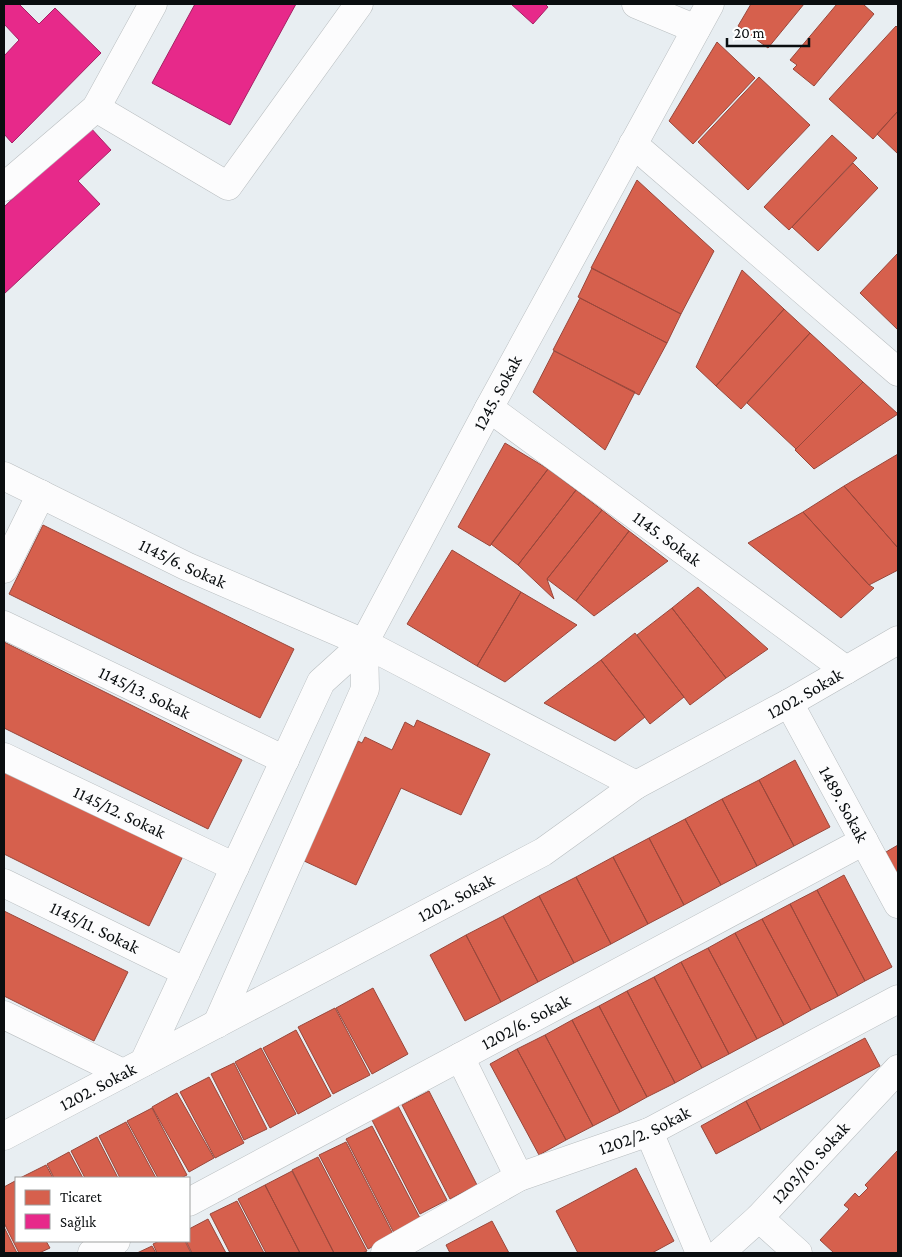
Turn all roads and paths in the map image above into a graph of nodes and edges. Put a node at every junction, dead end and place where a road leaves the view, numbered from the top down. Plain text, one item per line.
1 (153, 4) edge
2 (359, 4) edge
3 (636, 4) edge
4 (710, 4) edge
5 (696, 29) junction
6 (96, 108) junction
7 (633, 144) junction
8 (4, 188) edge
9 (898, 372) edge
10 (489, 408) junction
11 (4, 476) edge
12 (41, 494) junction
13 (4, 569) edge
14 (4, 625) edge
15 (898, 640) edge
16 (364, 643) junction
17 (846, 670) junction
18 (789, 703) junction
19 (4, 757) edge
20 (285, 760) junction
21 (636, 785) junction
22 (864, 841) junction
23 (235, 867) junction
24 (4, 883) edge
25 (898, 904) edge
26 (186, 972) junction
27 (898, 999) edge
28 (4, 1015) edge
29 (217, 1024) junction
30 (460, 1057) junction
31 (133, 1068) junction
32 (898, 1069) edge
33 (649, 1132) junction
34 (4, 1136) edge
35 (519, 1177) junction
36 (190, 1201) edge
37 (759, 1218) junction
38 (114, 1242) edge
39 (391, 1252) edge
40 (92, 1253) edge
41 (700, 1253) edge
42 (720, 1253) edge
43 (798, 1253) edge

1 - 6 street
2 - 6 street
3 - 5 street
4 - 5 street, 1245. Sokak
5 - 7 street, 1245. Sokak
6 - 8 street
7 - 9 street
7 - 10 street, 1245. Sokak
10 - 16 street, 1245. Sokak
10 - 17 street, 1145. Sokak
11 - 12 street, 1145/6. Sokak
12 - 13 street
12 - 16 street, 1145/6. Sokak
14 - 20 street, 1145/13. Sokak
15 - 17 street, 1202. Sokak
16 - 20 street
16 - 21 street, 1145/6. Sokak
16 - 29 street
17 - 18 street, 1202. Sokak
18 - 21 street, 1202. Sokak
18 - 22 street, 1489. Sokak
19 - 23 street, 1145/12. Sokak
20 - 23 street
21 - 29 street, 1202. Sokak
22 - 25 street, 1489. Sokak
22 - 30 street, 1202/6. Sokak
23 - 26 street
24 - 26 street, 1145/11. Sokak
26 - 31 street
27 - 33 street, 1202/2. Sokak
28 - 31 street
29 - 31 street, 1202. Sokak
30 - 35 street
30 - 36 street, 1202/6. Sokak
31 - 34 street, 1202. Sokak
32 - 37 street, 1203/10. Sokak
33 - 35 street, 1202/2. Sokak
33 - 41 street
35 - 39 street, 1202/2. Sokak
37 - 42 street, 1203/10. Sokak
37 - 43 street
38 - 40 street

